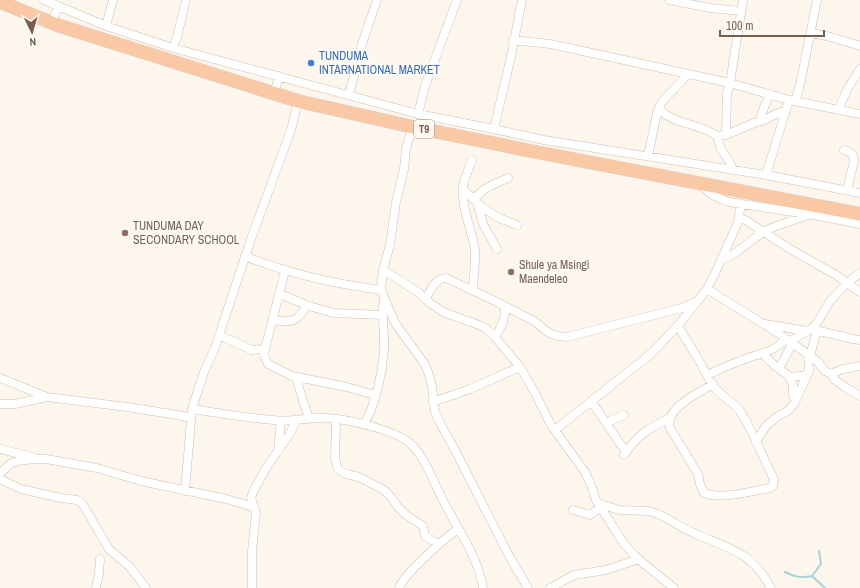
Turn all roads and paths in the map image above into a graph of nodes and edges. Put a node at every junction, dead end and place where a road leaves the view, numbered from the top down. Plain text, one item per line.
1 (44, 0) edge
2 (113, 0) edge
3 (186, 0) edge
4 (377, 0) edge
5 (457, 0) edge
6 (522, 0) edge
7 (669, 0) edge
8 (743, 0) edge
9 (818, 0) edge
10 (0, 2) edge
11 (57, 4) edge
12 (741, 12) junction
13 (52, 23) junction
14 (106, 26) junction
15 (812, 33) junction
16 (514, 40) junction
17 (860, 46) edge
18 (173, 48) junction
19 (860, 69) edge
20 (688, 74) junction
21 (279, 76) junction
22 (730, 83) junction
23 (274, 94) junction
24 (770, 94) junction
25 (349, 95) junction
26 (792, 100) junction
27 (298, 101) junction
28 (659, 109) junction
29 (786, 110) junction
30 (838, 110) junction
31 (418, 114) junction
32 (860, 114) edge
33 (760, 121) junction
34 (414, 127) junction
35 (494, 128) junction
36 (515, 133) junction
37 (721, 136) junction
38 (544, 140) junction
39 (512, 148) junction
40 (844, 150) dead end
41 (541, 154) junction
42 (648, 156) junction
43 (472, 160) dead end
44 (732, 170) junction
45 (766, 176) junction
46 (508, 178) dead end
47 (701, 184) junction
48 (463, 189) junction
49 (847, 190) junction
50 (860, 193) edge
51 (475, 200) junction
52 (741, 204) junction
53 (860, 214) edge
54 (809, 215) junction
55 (739, 216) junction
56 (860, 224) edge
57 (516, 225) dead end
58 (763, 232) junction
59 (497, 249) dead end
60 (245, 256) junction
61 (721, 260) junction
62 (383, 270) junction
63 (285, 271) junction
64 (860, 273) edge
65 (847, 283) junction
66 (707, 289) junction
67 (473, 291) junction
68 (860, 292) edge
69 (280, 294) junction
70 (383, 294) junction
71 (426, 299) junction
72 (699, 300) junction
73 (307, 305) junction
74 (505, 307) junction
75 (382, 316) junction
76 (273, 320) junction
77 (763, 324) junction
78 (678, 326) junction
79 (812, 330) junction
80 (219, 335) junction
81 (495, 337) junction
82 (860, 340) edge
83 (789, 342) junction
84 (265, 349) junction
85 (762, 353) junction
86 (809, 356) junction
87 (860, 366) edge
88 (520, 367) junction
89 (779, 369) junction
90 (808, 374) junction
91 (831, 374) junction
92 (708, 375) junction
93 (296, 377) junction
94 (789, 377) junction
95 (0, 378) edge
96 (713, 384) junction
97 (375, 395) junction
98 (860, 396) edge
99 (47, 397) junction
100 (591, 401) junction
101 (433, 402) junction
102 (795, 402) junction
103 (0, 404) edge
104 (192, 409) junction
105 (624, 415) dead end
106 (191, 418) junction
107 (670, 418) junction
108 (309, 419) junction
109 (297, 420) junction
110 (336, 420) junction
111 (281, 421) junction
112 (606, 423) junction
113 (364, 424) junction
114 (555, 430) junction
115 (756, 442) junction
116 (0, 449) edge
117 (278, 451) junction
118 (39, 459) junction
119 (0, 474) edge
120 (0, 479) edge
121 (185, 491) junction
122 (599, 505) junction
123 (254, 507) junction
124 (573, 510) dead end
125 (458, 529) junction
126 (438, 544) junction
127 (100, 559) dead end
128 (639, 559) junction
129 (562, 585) edge
130 (96, 588) edge
131 (146, 588) edge
132 (252, 588) edge
133 (399, 588) edge
134 (483, 588) edge
135 (528, 588) edge
136 (550, 588) edge
137 (674, 588) edge
138 (771, 588) edge

1 - 11 street
2 - 14 street
3 - 18 street
4 - 25 street
5 - 31 street
6 - 16 street
7 - 12 street
8 - 12 street
9 - 15 street
10 - 13 highway, T9
11 - 13 street
11 - 14 street
12 - 22 street
13 - 23 highway, T9
14 - 18 street
15 - 17 street
15 - 26 street
16 - 20 street
16 - 35 street
18 - 21 street
19 - 30 street
20 - 22 street
20 - 28 street
21 - 23 street
21 - 25 street
22 - 24 street
22 - 37 street
23 - 27 highway, T9
24 - 26 street
24 - 33 street
25 - 31 street
26 - 29 street
26 - 30 street
27 - 34 highway, T9
27 - 60 street
28 - 37 street
28 - 42 street
29 - 33 street
29 - 45 street
30 - 32 street
31 - 35 street
33 - 37 street
34 - 39 highway, T9
34 - 62 street
35 - 36 street
36 - 38 street
36 - 39 street
37 - 44 street
38 - 41 street
38 - 42 street
39 - 41 highway, T9
40 - 49 street
41 - 47 highway, T9
42 - 44 street
43 - 48 street
44 - 45 street
45 - 49 street
46 - 51 street
47 - 52 street
47 - 53 highway, T9
48 - 51 street
48 - 67 street
49 - 50 street
51 - 57 street
51 - 59 street
52 - 54 street
52 - 55 street
54 - 56 street
54 - 58 street
55 - 58 street
55 - 61 street
58 - 61 street
58 - 65 street
60 - 63 street
60 - 80 street
61 - 66 street
62 - 70 street
62 - 71 street
63 - 69 street
63 - 70 street
64 - 65 street
65 - 68 street
65 - 79 street
66 - 72 street
66 - 77 street
67 - 71 street
67 - 74 street
69 - 73 street
69 - 76 street
70 - 75 street
70 - 101 street
71 - 81 street
72 - 74 street
72 - 78 street
73 - 75 street
73 - 76 street
74 - 81 street
75 - 97 street
76 - 84 street
77 - 79 street
77 - 83 street
78 - 92 street
78 - 100 street
79 - 82 street
79 - 83 street
79 - 86 street
80 - 84 street
80 - 104 street
81 - 88 street
83 - 85 street
83 - 86 street
83 - 89 street
84 - 93 street
85 - 89 street
85 - 92 street
86 - 90 street
86 - 91 street
87 - 91 street
88 - 101 street
88 - 114 street
89 - 94 street
90 - 94 street
90 - 102 street
91 - 98 street
92 - 96 street
93 - 97 street
93 - 108 street
94 - 102 street
95 - 99 street
96 - 107 street
96 - 115 street
97 - 113 street
99 - 103 street
99 - 106 street
100 - 112 street
100 - 114 street
101 - 135 street
102 - 115 street
104 - 106 street
104 - 111 street
105 - 112 street
106 - 121 street
107 - 112 street
107 - 115 street
108 - 109 street
108 - 110 street
109 - 111 street
109 - 117 street
110 - 113 street
110 - 126 street
111 - 117 street
113 - 125 street
114 - 122 street
116 - 118 street
117 - 123 street
118 - 119 street
118 - 121 street
120 - 131 street
121 - 123 street
122 - 124 street
122 - 128 street
122 - 138 street
123 - 132 street
125 - 126 street
125 - 134 street
126 - 133 street
127 - 130 street
128 - 129 street
128 - 137 street
129 - 136 street

